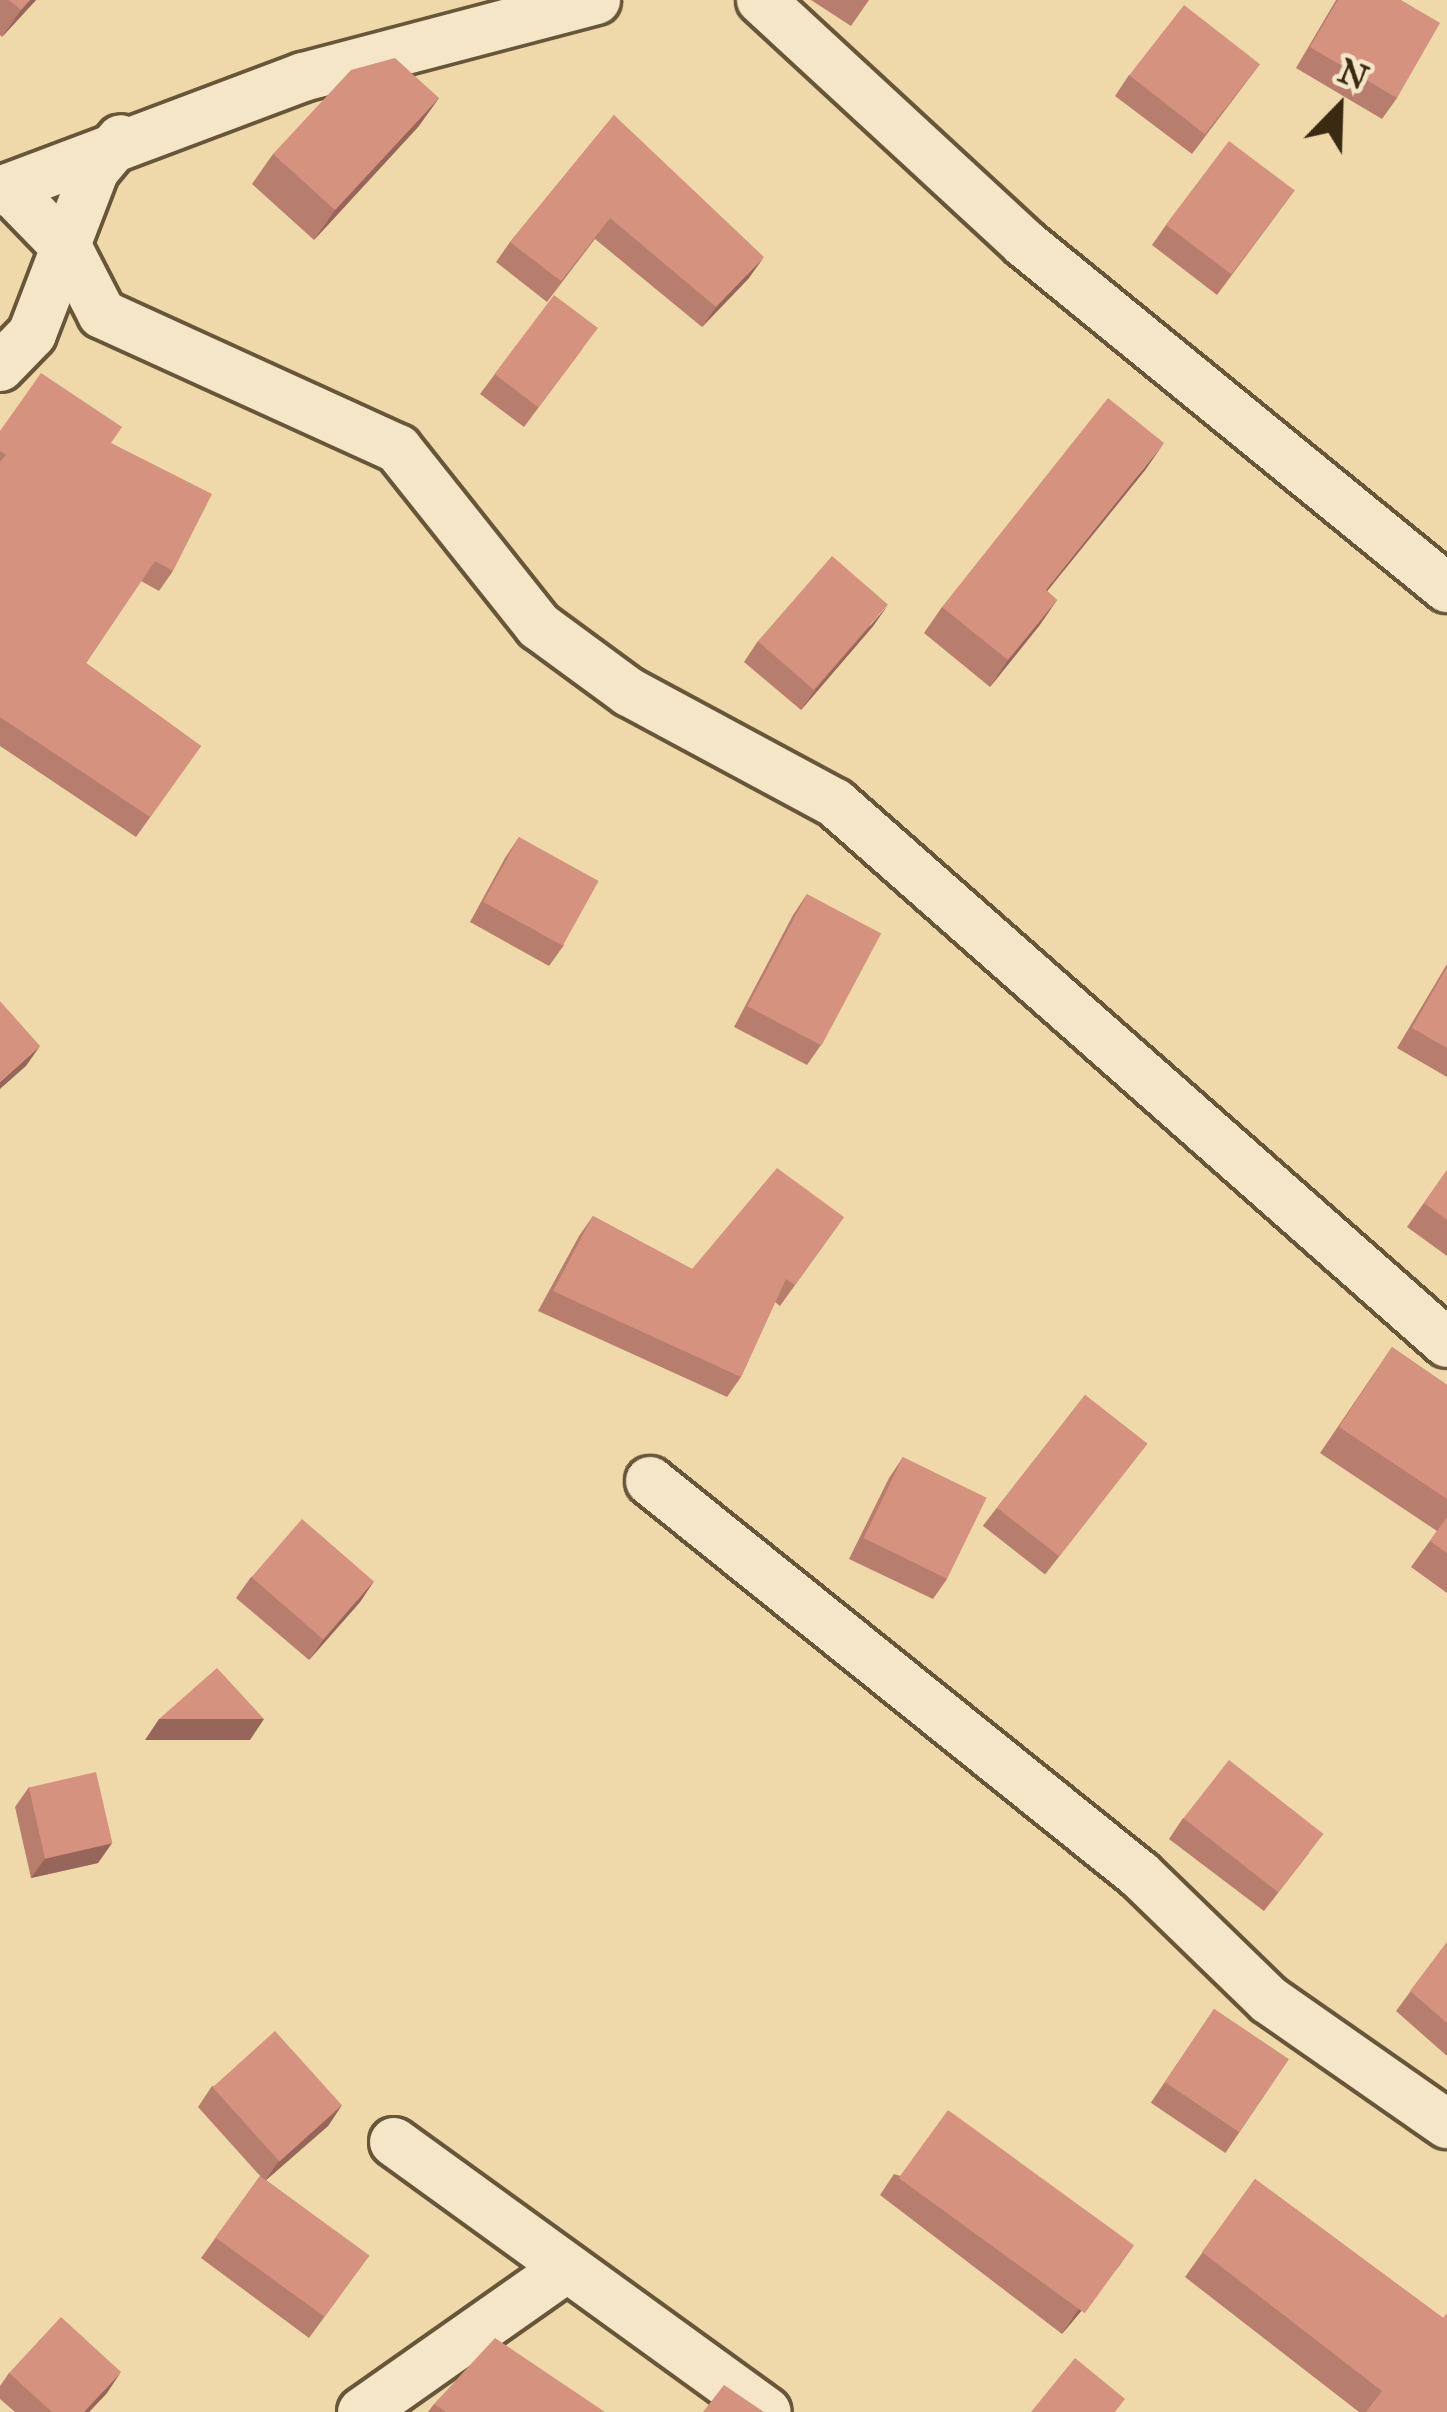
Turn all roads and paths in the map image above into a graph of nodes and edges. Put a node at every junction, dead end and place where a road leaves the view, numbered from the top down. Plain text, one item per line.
1 (596, 0) edge
2 (761, 0) edge
3 (121, 140) junction
4 (4, 189) edge
5 (70, 251) junction
6 (0, 367) edge
7 (1447, 588) edge
8 (1447, 1343) edge
9 (650, 1481) dead end
10 (1447, 2124) edge
11 (394, 2142) dead end
12 (567, 2268) junction
13 (362, 2412) edge
14 (767, 2412) edge

1 - 3 street
2 - 7 street
3 - 4 street
3 - 5 street
4 - 5 street
5 - 6 street
5 - 8 street
9 - 10 street
11 - 12 street
12 - 13 street
12 - 14 street

